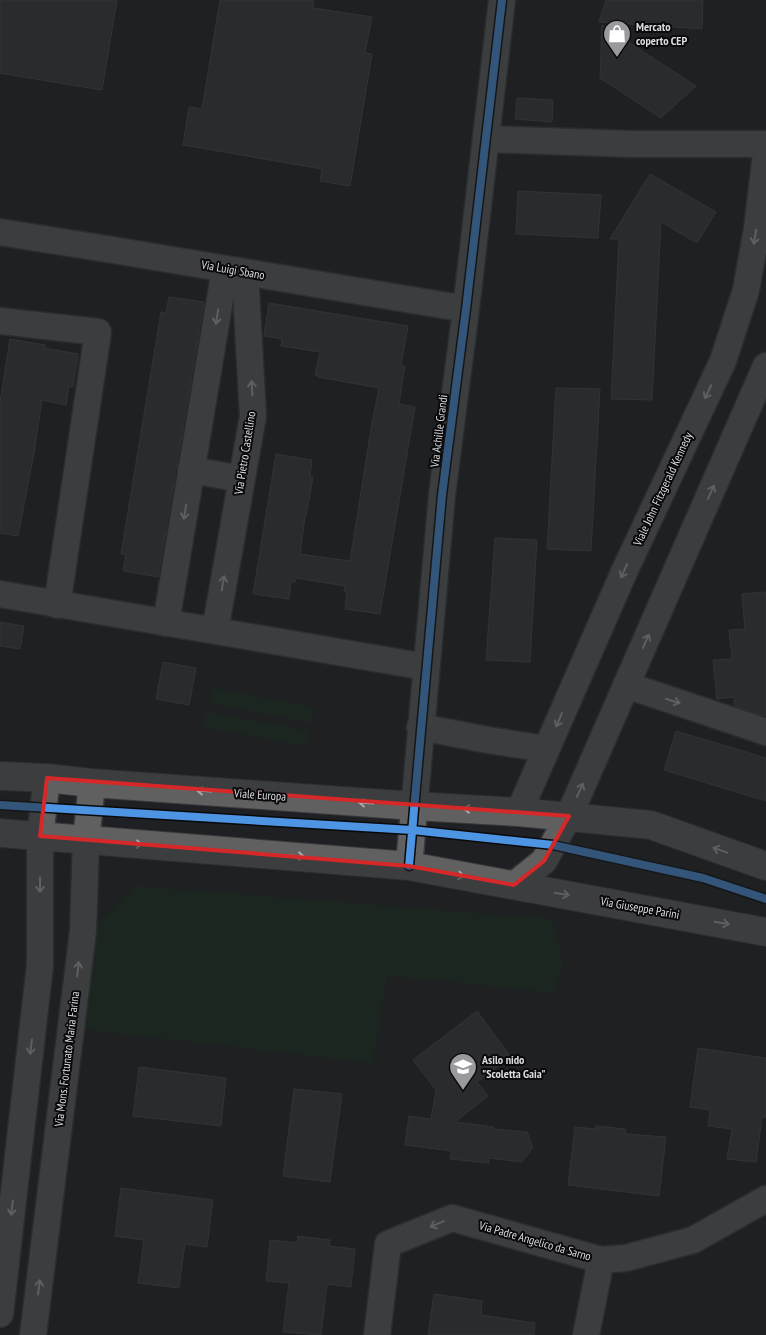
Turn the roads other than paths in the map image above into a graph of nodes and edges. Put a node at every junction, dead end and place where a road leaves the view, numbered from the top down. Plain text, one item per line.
1 (502, 0) edge
2 (486, 139) junction
3 (766, 144) edge
4 (766, 154) edge
5 (0, 232) edge
6 (235, 271) junction
7 (466, 309) junction
8 (0, 320) edge
9 (766, 366) edge
10 (192, 470) junction
11 (242, 478) junction
12 (0, 594) edge
13 (58, 604) junction
14 (166, 623) junction
15 (215, 631) junction
16 (426, 667) junction
17 (626, 686) junction
18 (420, 727) junction
19 (766, 732) edge
20 (546, 750) junction
21 (0, 776) edge
22 (48, 778) junction
23 (92, 783) junction
24 (415, 806) junction
25 (519, 812) junction
26 (569, 816) junction
27 (0, 833) edge
28 (40, 836) junction
29 (86, 840) junction
30 (409, 866) junction
31 (766, 866) edge
32 (514, 885) junction
33 (766, 932) edge
34 (766, 1199) edge
35 (601, 1260) junction
36 (0, 1314) edge
37 (33, 1335) edge
38 (377, 1335) edge
39 (586, 1335) edge

1 - 2 street, Via Achille Grandi
2 - 3 street
2 - 7 street, Via Achille Grandi
4 -> 20 street, Viale John Fitzgerald Kennedy
5 - 6 street, Via Luigi Sbano
6 - 7 street, Via Luigi Sbano
6 -> 10 street
11 -> 6 street, Via Pietro Castellino
7 - 16 street, Via Achille Grandi
8 - 13 street
17 -> 9 street
10 - 11 street
10 -> 14 street
15 -> 11 street, Via Pietro Castellino
12 - 13 street
13 - 14 street
14 - 15 street
15 - 16 street
16 - 18 street, Via Achille Grandi
17 -> 19 street
26 -> 17 street
18 - 20 street
18 - 24 street, Via Achille Grandi
20 - 25 street, Viale John Fitzgerald Kennedy
21 - 22 street, Viale Europa
22 - 23 street, Viale Europa
22 - 28 street
24 -> 23 street, Viale Europa
23 - 29 street, Via Mons. Fortunato Maria Farina
25 -> 24 street, Viale Europa
24 - 30 street, Via Achille Grandi
25 - 26 street
31 -> 26 street
26 - 32 street
27 - 28 street
28 - 29 street
28 -> 36 street
29 -> 30 street
37 -> 29 street, Via Mons. Fortunato Maria Farina
30 -> 32 street
32 -> 33 street, Via Giuseppe Parini
34 - 35 street, Via Padre Angelico da Sarno
35 -> 38 street, Via Padre Angelico da Sarno
35 - 39 street

